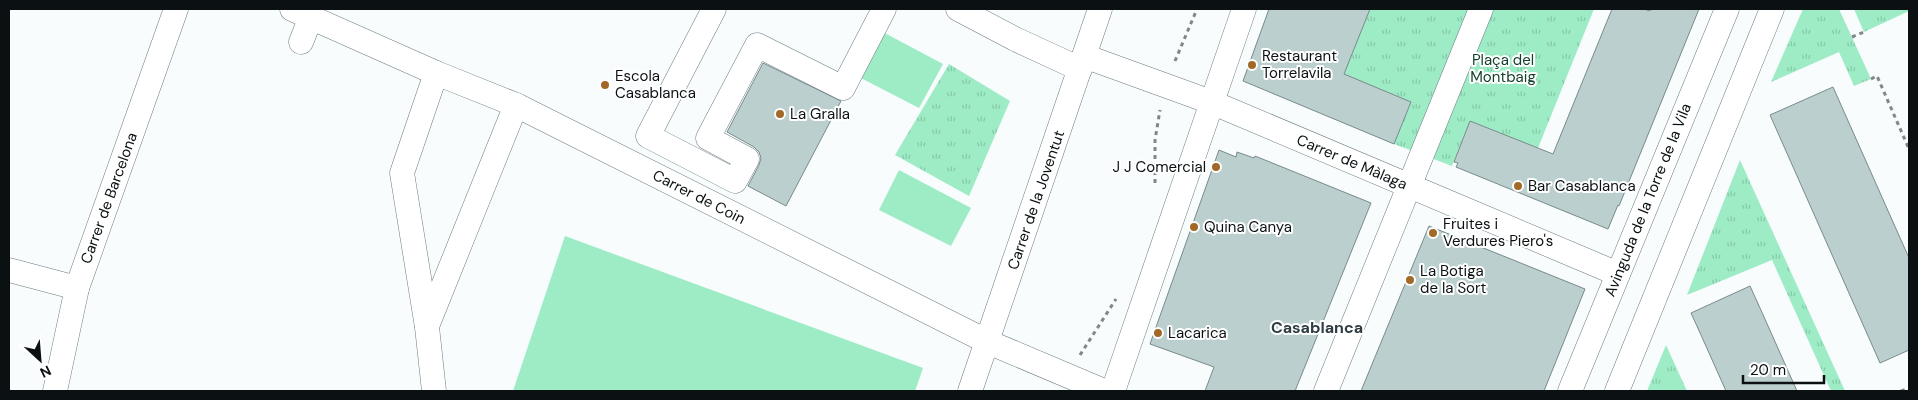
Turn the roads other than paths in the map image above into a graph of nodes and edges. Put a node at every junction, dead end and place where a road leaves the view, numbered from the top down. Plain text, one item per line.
1 (176, 9) edge
2 (714, 9) edge
3 (884, 9) edge
4 (958, 9) edge
5 (1100, 9) edge
6 (1244, 9) edge
7 (1481, 9) edge
8 (1727, 9) edge
9 (1772, 9) edge
10 (302, 13) edge
11 (300, 42) dead end
12 (1082, 62) junction
13 (436, 73) junction
14 (1211, 102) junction
15 (516, 105) junction
16 (1408, 185) junction
17 (9, 270) edge
18 (1618, 274) junction
19 (77, 288) junction
20 (427, 327) junction
21 (988, 342) junction
22 (55, 391) edge
23 (434, 391) edge
24 (970, 391) edge
25 (1104, 391) edge
26 (1114, 391) edge
27 (1326, 391) edge
28 (1570, 391) edge
29 (1617, 391) edge

1 - 19 street, Carrer de Barcelona
2 - 3 street
4 - 12 street, Carrer de Màlaga
5 - 12 street, Carrer de la Joventut
6 - 14 street
7 - 16 street
8 - 18 street, Avinguda de la Torre de la Vila
9 - 29 street
10 - 11 street
10 - 13 street, Carrer de Coin
12 - 14 street, Carrer de Màlaga
12 - 21 street, Carrer de la Joventut
13 - 15 street, Carrer de Coin
13 - 20 street
14 - 16 street, Carrer de Màlaga
14 - 26 street
15 - 20 street
15 - 21 street, Carrer de Coin
16 - 18 street, Carrer de Màlaga
16 - 27 street
17 - 19 street
18 - 28 street, Avinguda de la Torre de la Vila
19 - 22 street, Carrer de Barcelona
20 - 23 street
21 - 24 street, Carrer de la Joventut
21 - 25 street, Carrer de Coin

